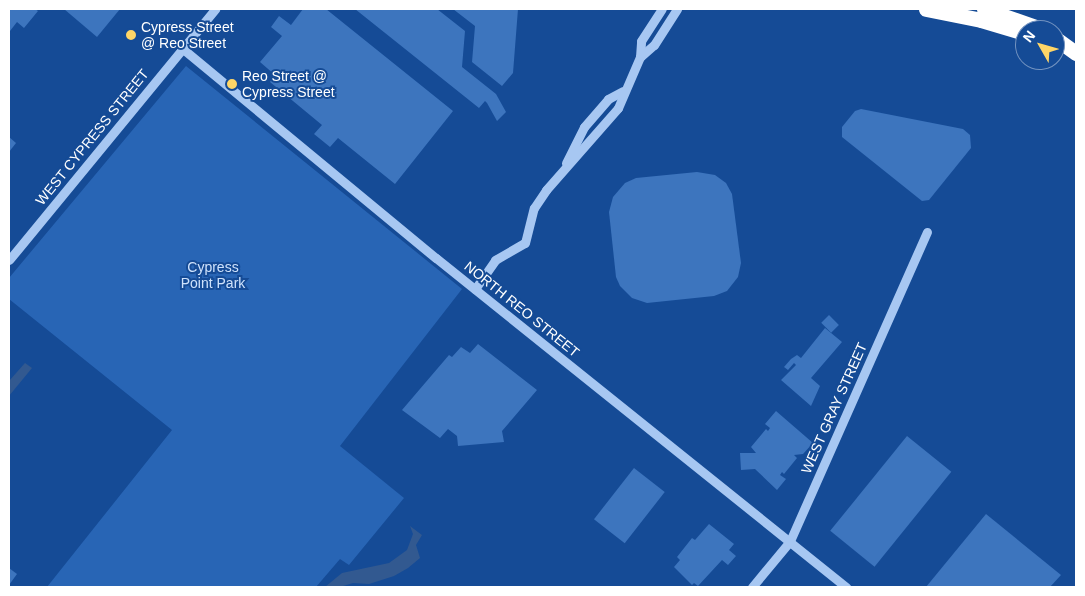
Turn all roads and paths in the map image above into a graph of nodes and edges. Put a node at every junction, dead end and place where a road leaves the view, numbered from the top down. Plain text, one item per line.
1 (216, 9) edge
2 (662, 9) edge
3 (677, 9) edge
4 (926, 9) edge
5 (984, 9) edge
6 (1019, 20) edge
7 (1015, 30) edge
8 (1065, 45) edge
9 (182, 49) junction
10 (1065, 53) edge
11 (1076, 53) edge
12 (640, 57) junction
13 (1076, 60) edge
14 (624, 92) junction
15 (560, 177) junction
16 (927, 232) dead end
17 (9, 260) edge
18 (475, 289) junction
19 (790, 541) junction
20 (752, 587) edge
21 (846, 587) edge

1 - 9 street, WEST CYPRESS STREET
2 - 12 street
3 - 12 street
4 - 7 highway
5 - 6 highway
8 - 11 highway
9 - 17 street, WEST CYPRESS STREET
9 - 18 street, NORTH REO STREET
10 - 13 highway
12 - 14 street
14 - 15 street
14 - 15 street
15 - 18 street
16 - 19 street, WEST GRAY STREET
18 - 19 street, NORTH REO STREET
19 - 20 street, WEST GRAY STREET
19 - 21 street, NORTH REO STREET

